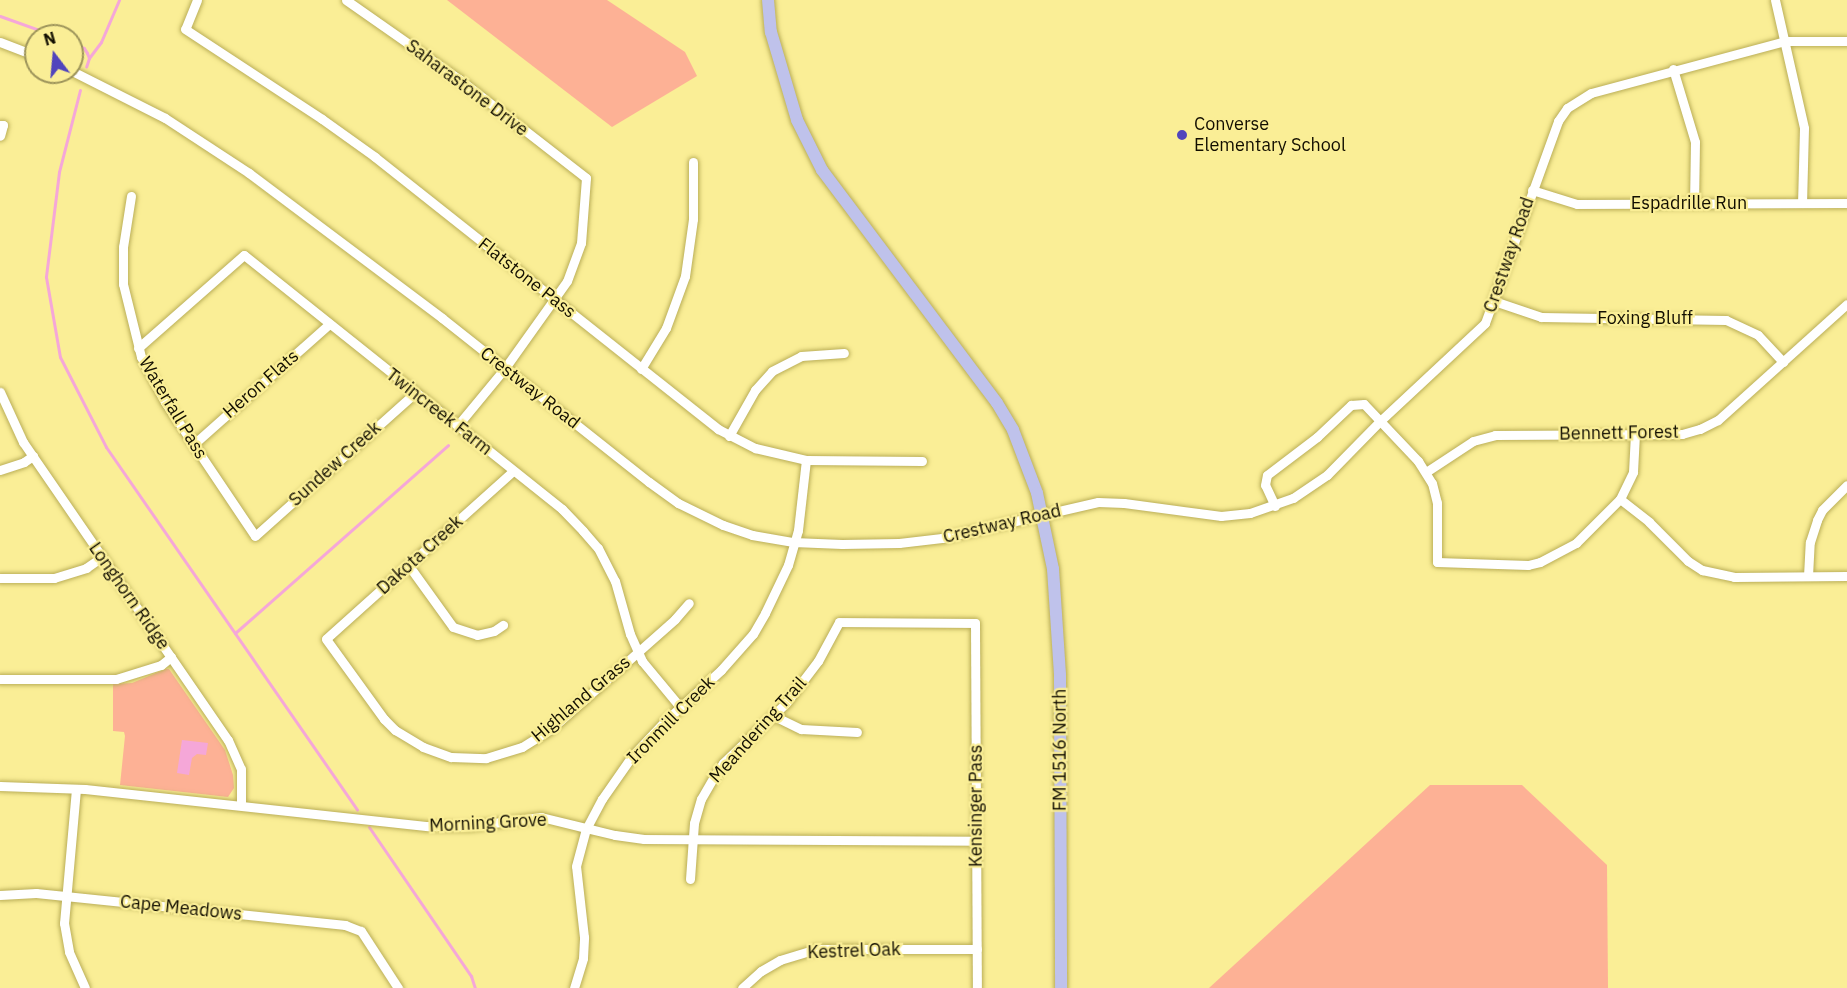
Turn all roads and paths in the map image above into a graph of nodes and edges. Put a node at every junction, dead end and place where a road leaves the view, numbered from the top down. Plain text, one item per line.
1 (197, 0) edge
2 (346, 0) edge
3 (768, 0) edge
4 (1776, 0) edge
5 (1785, 41) junction
6 (1847, 41) edge
7 (0, 42) edge
8 (24, 51) edge
9 (1673, 69) junction
10 (84, 77) edge
11 (1, 125) edge
12 (0, 136) edge
13 (693, 162) dead end
14 (1532, 190) junction
15 (131, 196) dead end
16 (1802, 203) junction
17 (1847, 203) edge
18 (1694, 204) junction
19 (555, 301) junction
20 (1494, 301) junction
21 (1847, 304) edge
22 (329, 324) junction
23 (138, 348) junction
24 (844, 353) dead end
25 (1783, 362) junction
26 (505, 368) junction
27 (641, 369) junction
28 (0, 392) edge
29 (415, 393) junction
30 (1379, 422) junction
31 (457, 426) junction
32 (1635, 433) junction
33 (729, 436) junction
34 (194, 444) junction
35 (33, 456) junction
36 (806, 460) junction
37 (922, 461) dead end
38 (0, 470) edge
39 (513, 471) junction
40 (1426, 472) junction
41 (1847, 485) edge
42 (1620, 499) junction
43 (1275, 506) junction
44 (1042, 514) junction
45 (255, 536) joint
46 (793, 543) junction
47 (102, 557) junction
48 (409, 566) junction
49 (1808, 576) junction
50 (1847, 576) edge
51 (0, 578) edge
52 (689, 603) dead end
53 (975, 623) joint
54 (503, 625) dead end
55 (326, 639) joint
56 (637, 652) junction
57 (171, 657) junction
58 (0, 679) edge
59 (680, 707) junction
60 (774, 716) junction
61 (857, 732) dead end
62 (0, 786) edge
63 (76, 789) junction
64 (242, 805) junction
65 (586, 829) junction
66 (691, 839) junction
67 (976, 841) junction
68 (690, 879) dead end
69 (0, 895) edge
70 (64, 896) junction
71 (977, 949) junction
72 (85, 988) edge
73 (398, 988) edge
74 (574, 988) edge
75 (742, 988) edge
76 (977, 988) edge
77 (1061, 988) edge

1 - 19 street, Flatstone Pass
2 - 19 street, Saharastone Drive
3 - 44 main road, FM 1516 North
4 - 5 street
5 - 6 street, Crestway Road
5 - 9 street, Crestway Road
5 - 16 street
7 - 8 street
9 - 14 street, Crestway Road
9 - 18 street
10 - 26 street, Crestway Road
11 - 12 street
13 - 27 street
14 - 18 street, Espadrille Run
14 - 20 street, Crestway Road
15 - 23 street, Waterfall Pass
16 - 17 street, Espadrille Run
16 - 18 street, Espadrille Run
19 - 26 street
19 - 27 street, Flatstone Pass
20 - 25 street, Foxing Bluff
20 - 30 street, Crestway Road
21 - 25 street, Bennett Forest
22 - 23 street, Twincreek Farm
22 - 29 street, Twincreek Farm
22 - 34 street, Heron Flats
23 - 34 street, Waterfall Pass
24 - 33 street
25 - 32 street, Bennett Forest
26 - 31 street
26 - 46 street, Crestway Road
27 - 33 street, Flatstone Pass
28 - 35 street, Longhorn Ridge
29 - 31 street, Twincreek Farm
29 - 45 street, Sundew Creek
30 - 40 street
30 - 43 street, Crestway Road
30 - 43 street
31 - 39 street, Twincreek Farm
32 - 40 street, Bennett Forest
32 - 42 street
33 - 36 street, Flatstone Pass
34 - 45 street, Waterfall Pass
35 - 38 street
35 - 47 street, Longhorn Ridge
36 - 37 street, Flatstone Pass
36 - 46 street, Ironmill Creek
39 - 48 street, Dakota Creek
39 - 56 street, Twincreek Farm
40 - 42 street
41 - 49 street
42 - 49 street
43 - 44 street, Crestway Road
44 - 46 street, Crestway Road
44 - 77 main road, FM 1516 North
46 - 59 street, Ironmill Creek
47 - 51 street
47 - 57 street, Longhorn Ridge
48 - 54 street
48 - 55 street, Dakota Creek
49 - 50 street
52 - 56 street, Highland Grass
53 - 60 street, Meandering Trail
53 - 67 street, Kensinger Pass
55 - 56 street, Highland Grass
56 - 59 street, Twincreek Farm
57 - 58 street
57 - 64 street, Longhorn Ridge
59 - 65 street, Ironmill Creek
60 - 61 street
60 - 66 street, Meandering Trail
62 - 63 street, Morning Grove
63 - 64 street, Morning Grove
63 - 70 street
64 - 65 street, Morning Grove
65 - 66 street, Morning Grove
65 - 74 street, Ironmill Creek
66 - 67 street, Morning Grove
66 - 68 street, Meandering Trail
67 - 71 street, Kensinger Pass
69 - 70 street, Cape Meadows
70 - 72 street
70 - 73 street, Cape Meadows
71 - 75 street, Kestrel Oak
71 - 76 street, Kensinger Pass

